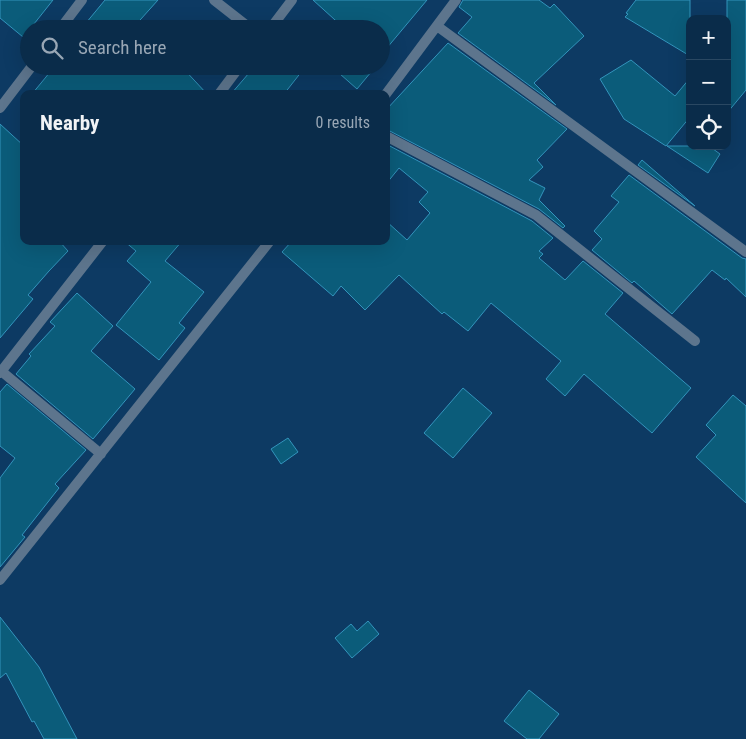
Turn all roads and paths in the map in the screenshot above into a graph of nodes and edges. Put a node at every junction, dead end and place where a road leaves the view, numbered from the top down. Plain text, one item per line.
1 (82, 0) edge
2 (214, 0) edge
3 (292, 0) edge
4 (456, 0) edge
5 (67, 20) edge
6 (240, 20) edge
7 (277, 20) edge
8 (437, 26) junction
9 (25, 75) edge
10 (233, 75) edge
11 (222, 90) edge
12 (389, 90) edge
13 (0, 108) edge
14 (390, 138) edge
15 (100, 245) edge
16 (267, 245) edge
17 (746, 252) edge
18 (695, 341) dead end
19 (0, 372) edge
20 (101, 454) junction
21 (0, 580) edge

1 - 5 street
2 - 6 street
3 - 7 street
4 - 8 street
8 - 12 street
8 - 17 street
9 - 13 street
10 - 11 street
14 - 18 street
15 - 19 street
16 - 20 street
19 - 20 street
20 - 21 street

